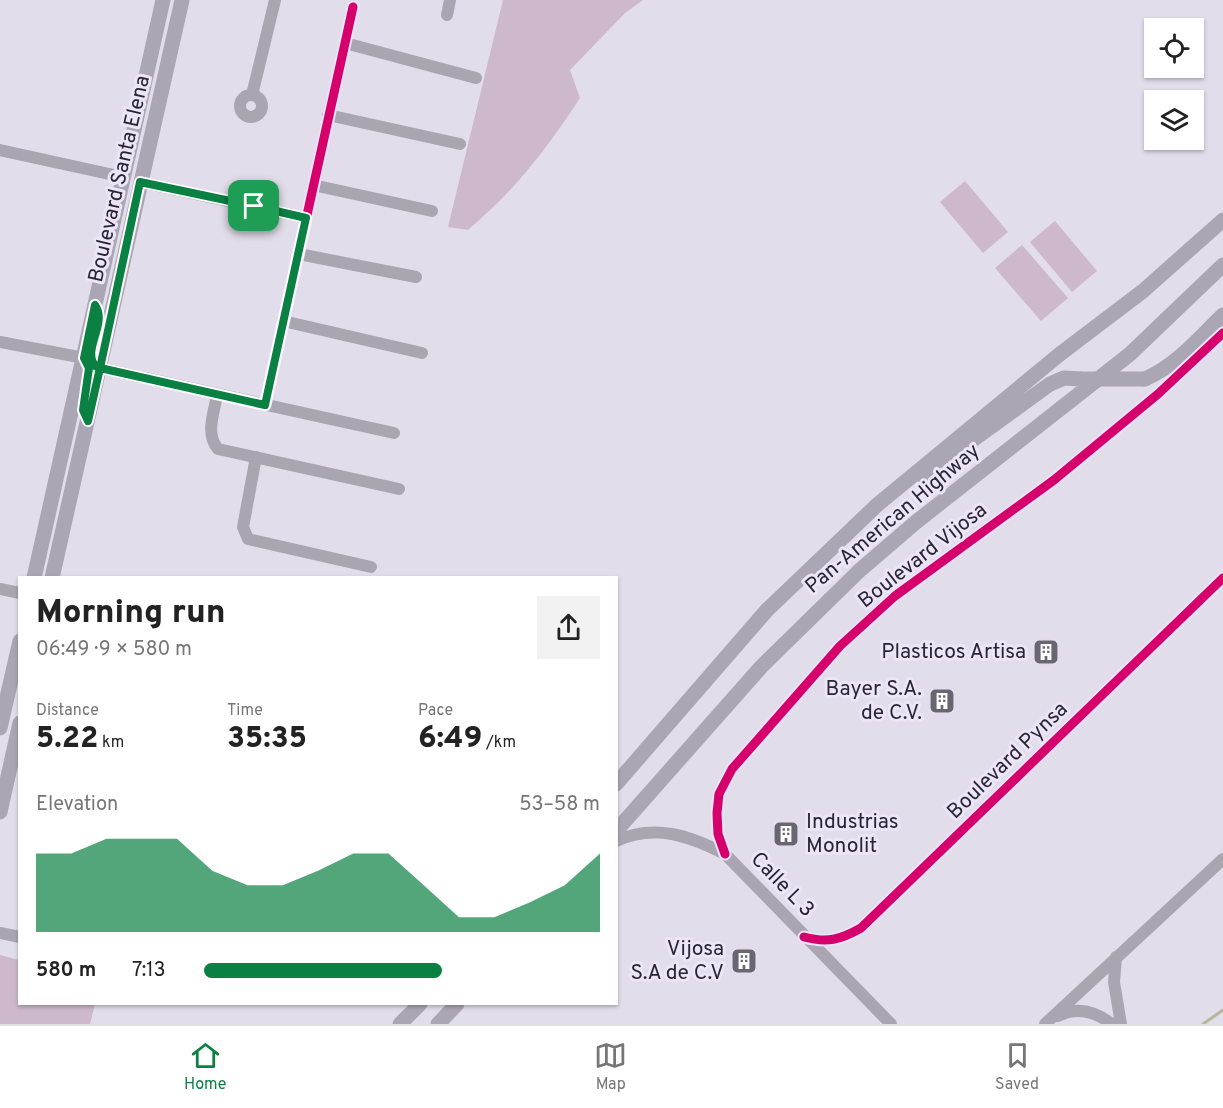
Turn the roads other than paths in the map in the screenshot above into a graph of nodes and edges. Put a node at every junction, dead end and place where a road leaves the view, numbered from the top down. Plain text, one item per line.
1 (163, 0) edge
2 (182, 0) edge
3 (275, 0) edge
4 (450, 0) edge
5 (353, 7) dead end
6 (447, 15) dead end
7 (345, 43) junction
8 (476, 78) dead end
9 (252, 95) dead end
10 (328, 115) junction
11 (460, 144) dead end
12 (0, 150) edge
13 (123, 177) junction
14 (140, 182) junction
15 (313, 185) junction
16 (432, 211) dead end
17 (306, 218) junction
18 (1223, 220) edge
19 (299, 254) junction
20 (1223, 265) edge
21 (416, 277) dead end
22 (95, 305) junction
23 (283, 321) junction
24 (1222, 322) edge
25 (0, 342) edge
26 (422, 353) dead end
27 (84, 358) junction
28 (100, 368) junction
29 (217, 395) junction
30 (265, 405) junction
31 (88, 421) junction
32 (394, 434) dead end
33 (256, 457) junction
34 (399, 489) dead end
35 (877, 505) junction
36 (43, 542) junction
37 (371, 567) dead end
38 (34, 576) edge
39 (41, 576) edge
40 (52, 576) edge
41 (1223, 578) edge
42 (0, 589) edge
43 (18, 593) edge
44 (18, 650) edge
45 (0, 728) edge
46 (18, 732) edge
47 (618, 782) edge
48 (0, 812) edge
49 (618, 829) edge
50 (618, 840) edge
51 (725, 854) junction
52 (1223, 860) edge
53 (0, 933) edge
54 (804, 937) junction
55 (18, 938) edge
56 (1116, 957) junction
57 (419, 1005) edge
58 (456, 1005) edge
59 (1046, 1023) edge
60 (400, 1024) edge
61 (438, 1024) edge
62 (891, 1024) edge
63 (1112, 1024) edge
64 (1120, 1024) edge

1 - 13 main road, Boulevard Santa Elena
2 - 14 main road, Boulevard Santa Elena
3 - 9 street
4 - 6 street
5 - 7 street
7 - 8 street
7 - 10 street
10 - 11 street
10 - 15 street
12 - 13 street
13 - 22 main road, Boulevard Santa Elena
14 - 17 street
14 - 28 main road, Boulevard Santa Elena
15 - 16 street
15 - 17 street
17 - 19 street
18 - 35 main road, Pan-American Highway
19 - 21 street
19 - 23 street
20 - 49 main road, Pan-American Highway
22 - 27 main road, Boulevard Santa Elena
22 - 28 main road
23 - 26 street
23 - 30 street
24 - 35 main road, bridge
24 - 51 street, Boulevard Vijosa
25 - 27 street
27 - 31 main road
27 - 36 main road, Boulevard Santa Elena
28 - 29 street
28 - 31 main road, Boulevard Santa Elena
29 - 30 street
29 - 33 street
30 - 32 street
31 - 40 main road, Boulevard Santa Elena
33 - 34 street
33 - 37 street
35 - 47 main road, Pan-American Highway
36 - 38 main road, Boulevard Santa Elena
36 - 39 main road
41 - 54 street, Boulevard Pynsa
42 - 43 street
44 - 45 main road
46 - 48 main road
50 - 51 street, Calle L 3
51 - 54 street, Calle L 3
52 - 56 street
53 - 55 street
54 - 62 street, Calle L 3
56 - 59 street
56 - 64 street
57 - 60 main road
58 - 61 main road
59 - 63 street

